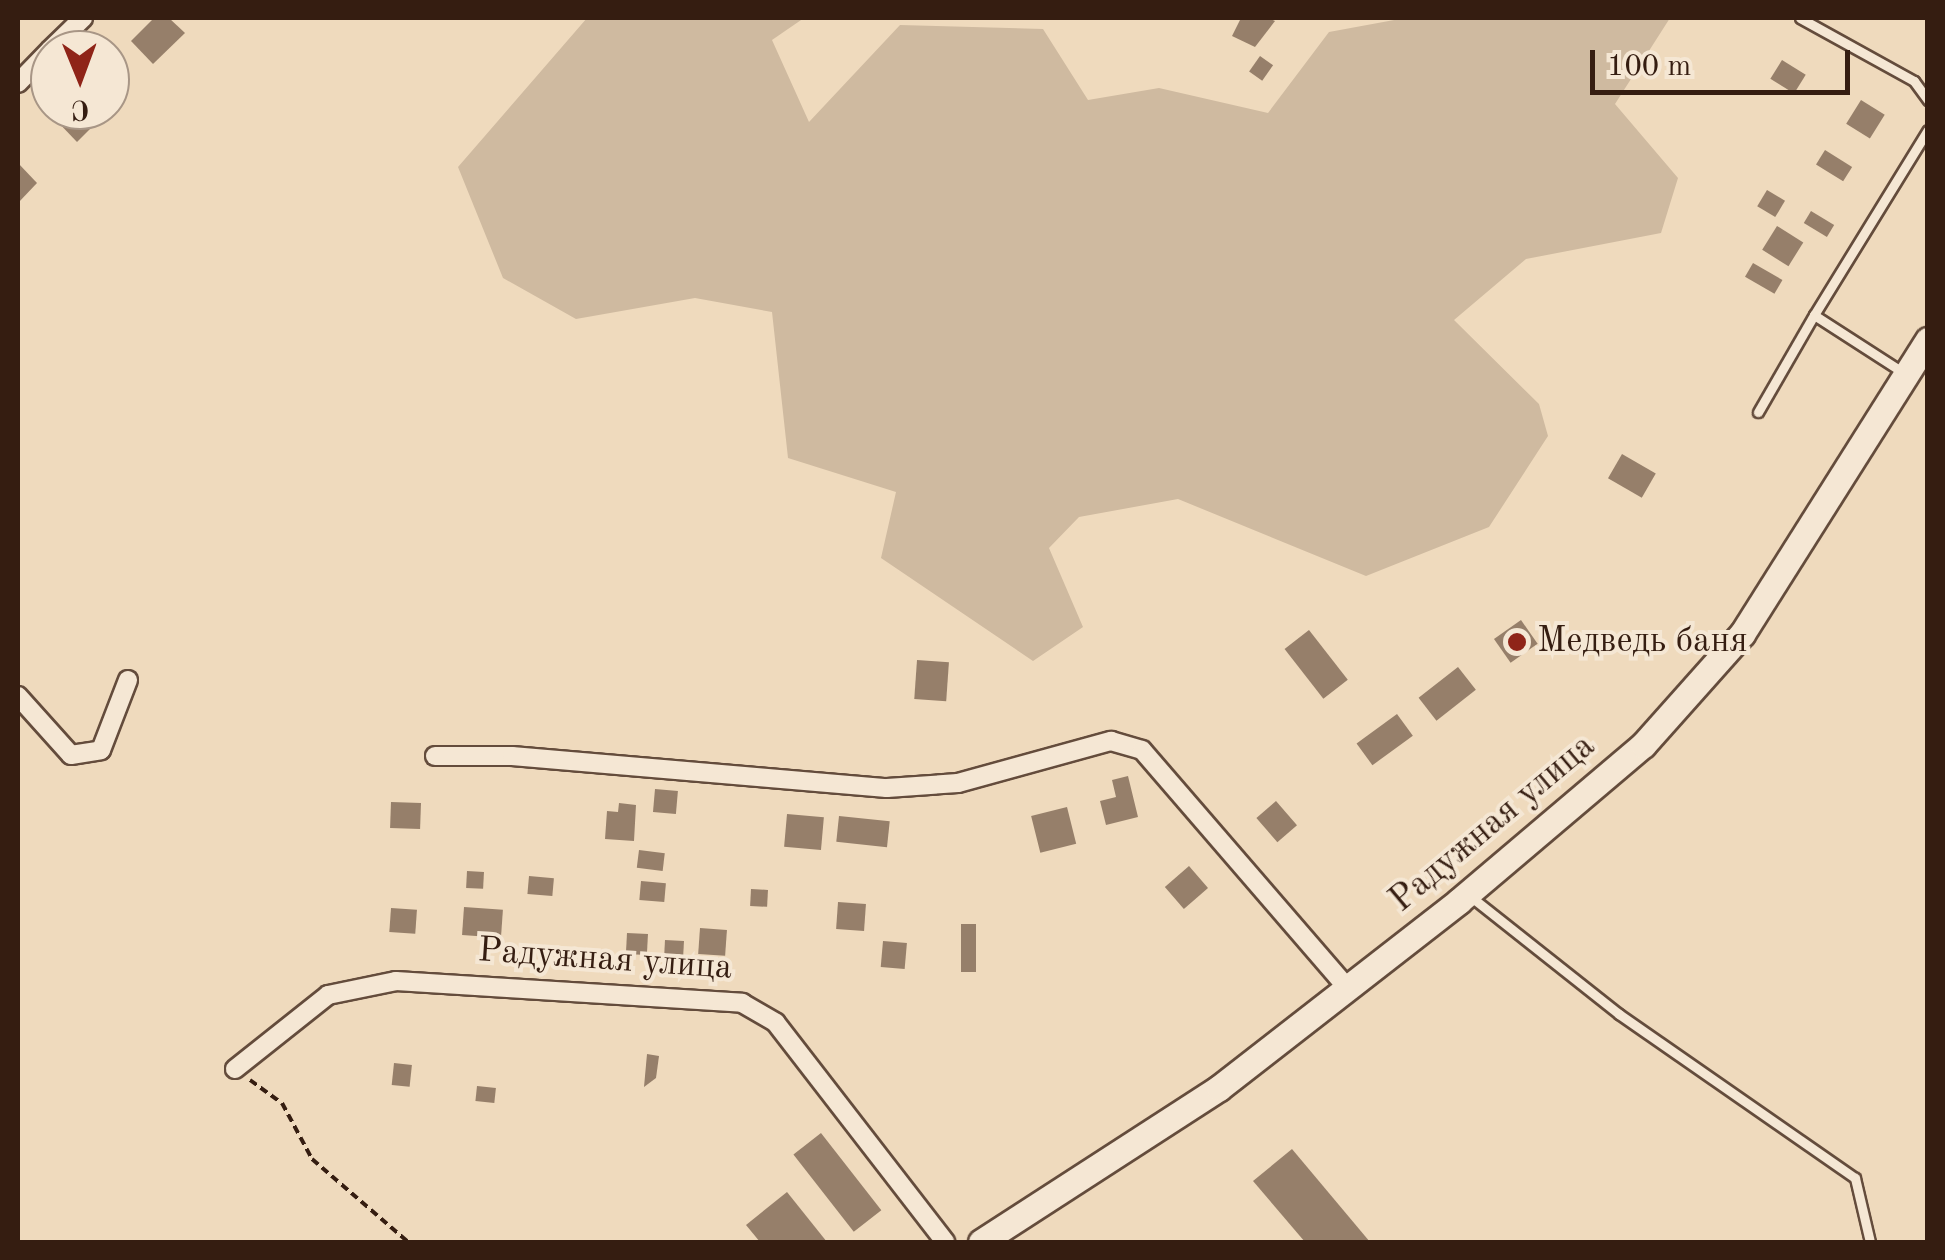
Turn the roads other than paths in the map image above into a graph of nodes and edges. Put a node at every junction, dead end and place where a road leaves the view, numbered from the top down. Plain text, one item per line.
1 (1800, 18) edge
2 (1928, 100) edge
3 (1928, 130) edge
4 (1814, 315) junction
5 (1928, 340) edge
6 (1906, 374) junction
7 (1758, 412) dead end
8 (128, 680) dead end
9 (18, 696) edge
10 (435, 756) dead end
11 (1468, 894) junction
12 (1346, 986) junction
13 (235, 1068) road end
14 (945, 1242) edge
15 (981, 1242) edge
16 (1870, 1242) edge

1 - 2 lane
3 - 4 lane
4 - 6 lane
4 - 7 lane
5 - 6 street, Радужная улица
6 - 11 street, Радужная улица
8 - 9 street
10 - 12 street
11 - 12 street, Радужная улица
11 - 16 lane
12 - 15 street, Радужная улица
13 - 14 street, Радужная улица

